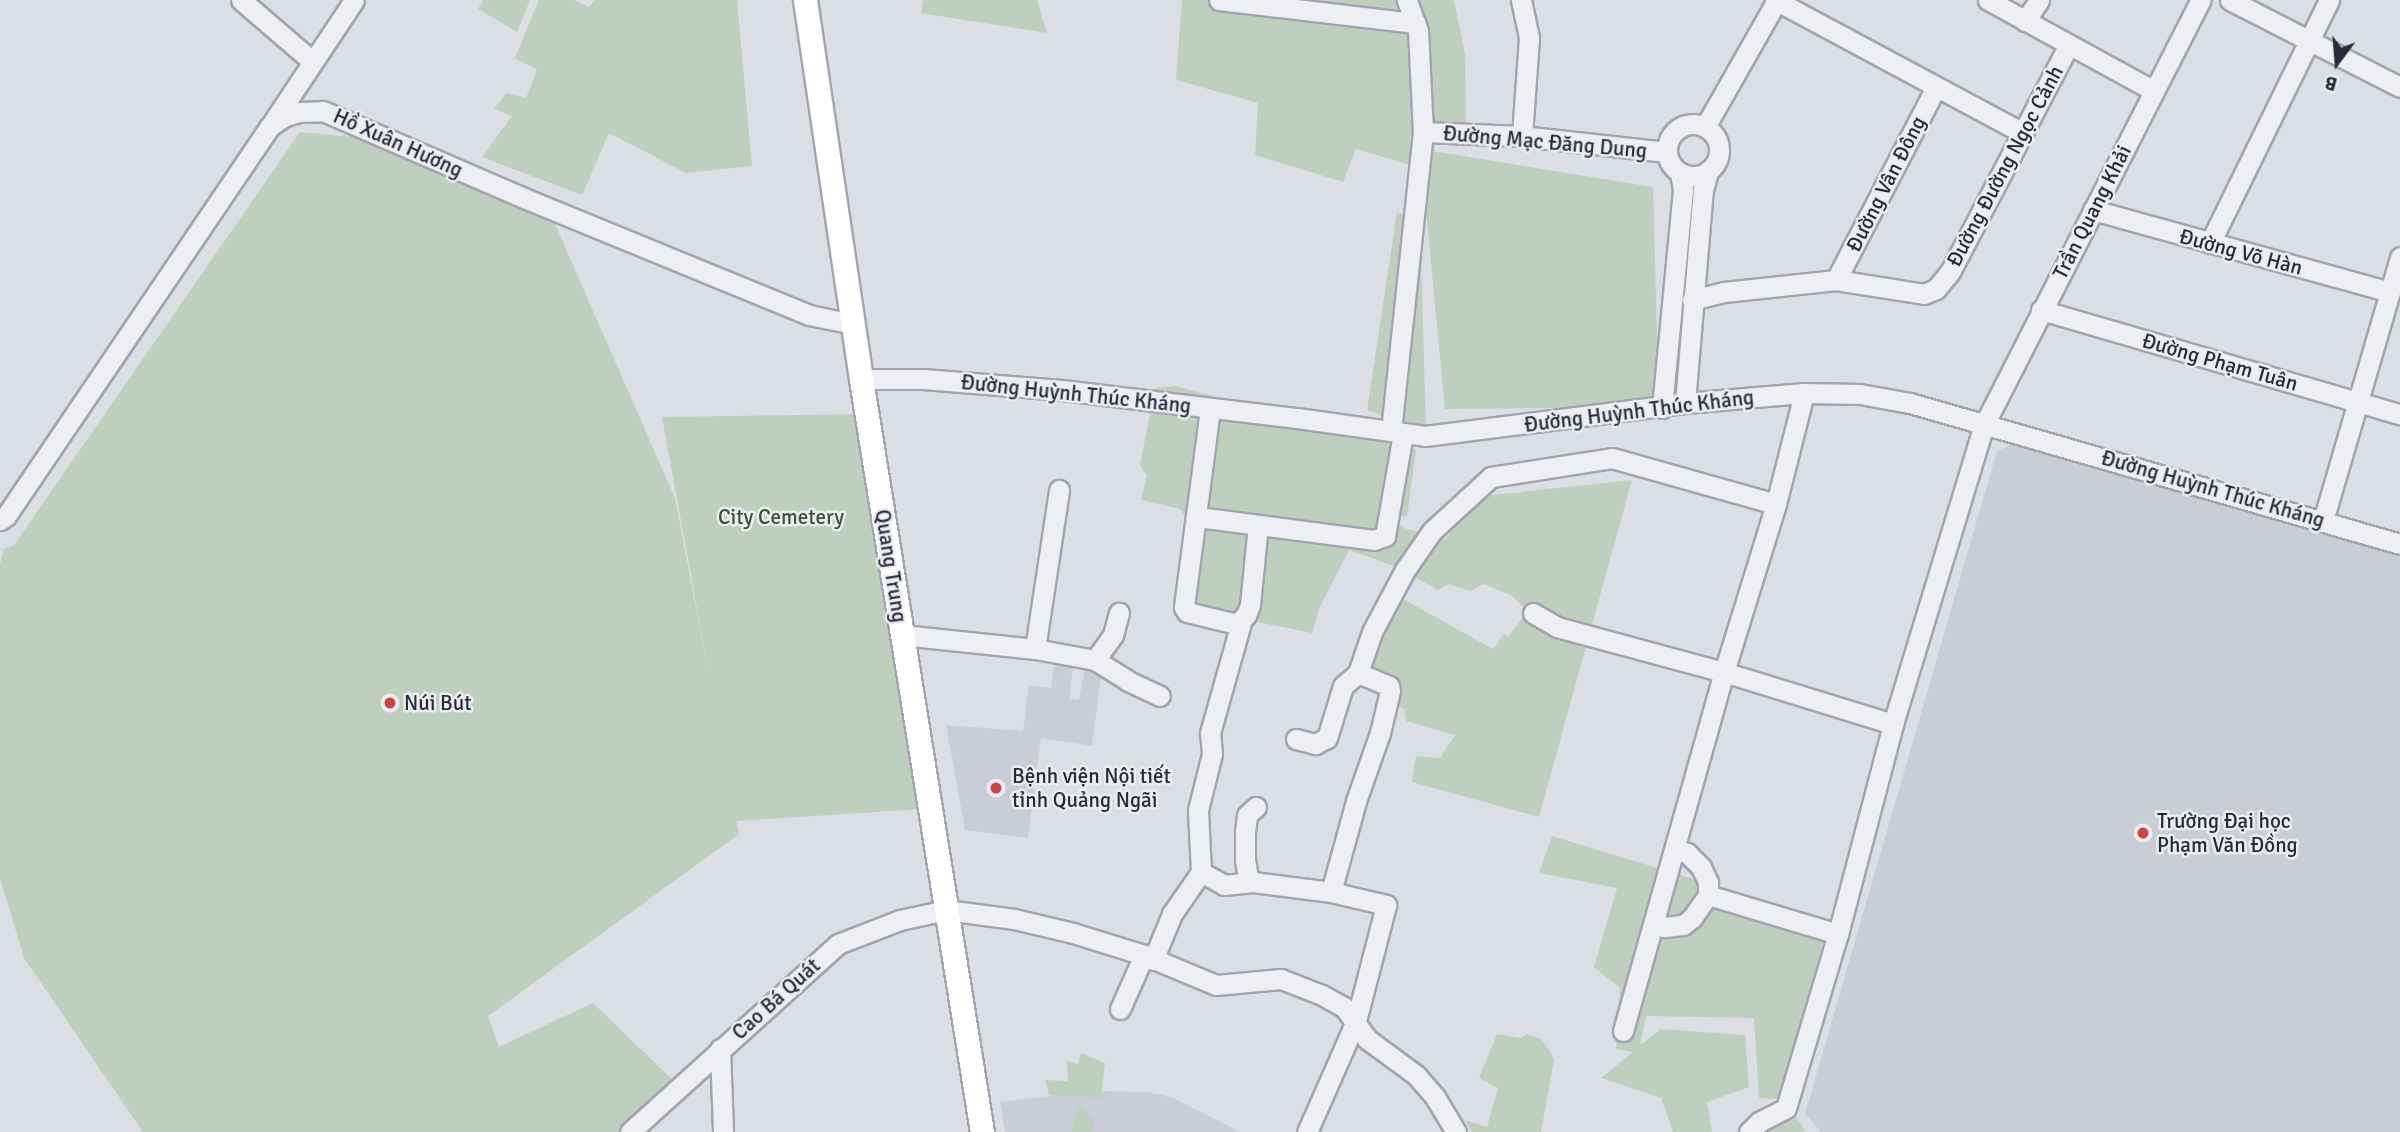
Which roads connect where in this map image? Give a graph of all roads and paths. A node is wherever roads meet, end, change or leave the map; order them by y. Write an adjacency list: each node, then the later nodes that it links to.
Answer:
1 (241, 0): 17 (street)
2 (354, 0): 17 (street)
3 (806, 0): 36 (main road, Quang Trung)
4 (1219, 0): 14 (street)
5 (1407, 0): 14 (street)
6 (1521, 0): 25 (street)
7 (1776, 0): 18 (street); 22 (street)
8 (1988, 0): 13 (street)
9 (2039, 0): 13 (street)
10 (2202, 0): 20 (street, Trần Quang Khải)
11 (2230, 0): 15 (street)
12 (2329, 0): 15 (street)
13 (2025, 21): 16 (street)
14 (1416, 23): 23 (street)
15 (2309, 39): 19 (street); 30 (street)
16 (2068, 46): 20 (street); 24 (street, Đường Đường Ngọc Cảnh)
17 (312, 61): 21 (street)
18 (1936, 87): 24 (street); 32 (street, Đường Vân Đông)
19 (2400, 87)
20 (2154, 91): 29 (street, Trần Quang Khải)
21 (269, 127): 36 (street, Hồ Xuân Hương); 49 (street)
22 (1705, 127): 26 (street); 27 (street)
23 (1423, 132): 25 (street, Đường Mạc Đăng Dung); 45 (street)
24 (2021, 132): 32 (street, Đường Đường Ngọc Cảnh)
25 (1522, 136): 26 (street, Đường Mạc Đăng Dung)
26 (1666, 152): 28 (street)
27 (1708, 172): 28 (street); 34 (street)
28 (1680, 173): 41 (street)
29 (2093, 210): 30 (street, Đường Võ Hàn); 35 (street, Trần Quang Khải)
30 (2210, 243): 33 (street, Đường Võ Hàn)
31 (2400, 257): 33 (street)
32 (1836, 280): 34 (street, Đường Đường Ngọc Cảnh)
33 (2390, 292): 39 (street)
34 (1692, 300): 40 (street)
35 (2041, 310): 39 (street, Đường Phạm Tuân); 44 (street, Trần Quang Khải)
36 (853, 324): 37 (main road, Quang Trung)
37 (861, 379): 42 (street, Đường Huỳnh Thúc Kháng); 56 (main road, Quang Trung)
38 (1804, 393): 40 (street, Đường Huỳnh Thúc Kháng); 44 (street, Đường Huỳnh Thúc Kháng); 47 (street)
39 (2357, 402): 43 (street, Đường Phạm Tuân); 50 (street)
40 (1685, 403): 41 (street, Đường Huỳnh Thúc Kháng)
41 (1662, 408): 45 (street, Đường Huỳnh Thúc Kháng)
42 (1210, 409): 45 (street, Đường Huỳnh Thúc Kháng); 48 (street)
43 (2400, 414)
44 (1984, 425): 50 (street, Đường Huỳnh Thúc Kháng); 62 (street, Trần Quang Khải)
45 (1397, 433): 51 (street)
46 (1059, 490): 57 (street)
47 (1776, 503): 59 (street); 60 (street)
48 (1198, 517): 51 (street); 55 (street)
49 (0, 520)
50 (2323, 521): 52 (street, Đường Huỳnh Thúc Kháng)
51 (1258, 525): 55 (street)
52 (2400, 544)
53 (1119, 613): 58 (street)
54 (1533, 613): 59 (street)
55 (1242, 619): 66 (street)
56 (902, 635): 57 (street); 70 (main road, Quang Trung)
57 (1035, 649): 58 (street)
58 (1096, 660): 61 (street)
59 (1724, 672): 62 (street); 65 (street)
60 (1358, 673): 63 (street); 68 (street)
61 (1160, 696)
62 (1893, 724): 72 (street, Trần Quang Khải)
63 (1296, 739)
64 (1256, 807): 67 (street)
65 (1676, 849): 69 (street); 71 (street)
66 (1201, 872): 67 (street); 73 (street)
67 (1253, 882): 68 (street)
68 (1331, 892): 75 (street)
69 (1708, 895): 71 (street); 72 (street)
70 (946, 910): 73 (street, Cao Bá Quát); 77 (street, Cao Bá Quát); 80 (main road, Quang Trung)
71 (1654, 921): 76 (street)
72 (1838, 934): 83 (street, Trần Quang Khải)
73 (1149, 958): 74 (street); 75 (street, Cao Bá Quát)
74 (1120, 1009)
75 (1356, 1021): 81 (street); 82 (street, Cao Bá Quát)
76 (1623, 1031)
77 (720, 1049): 78 (street, Cao Bá Quát); 79 (street)
78 (630, 1132)
79 (723, 1132)
80 (982, 1132)
81 (1307, 1132)
82 (1456, 1132)
83 (1749, 1132)

